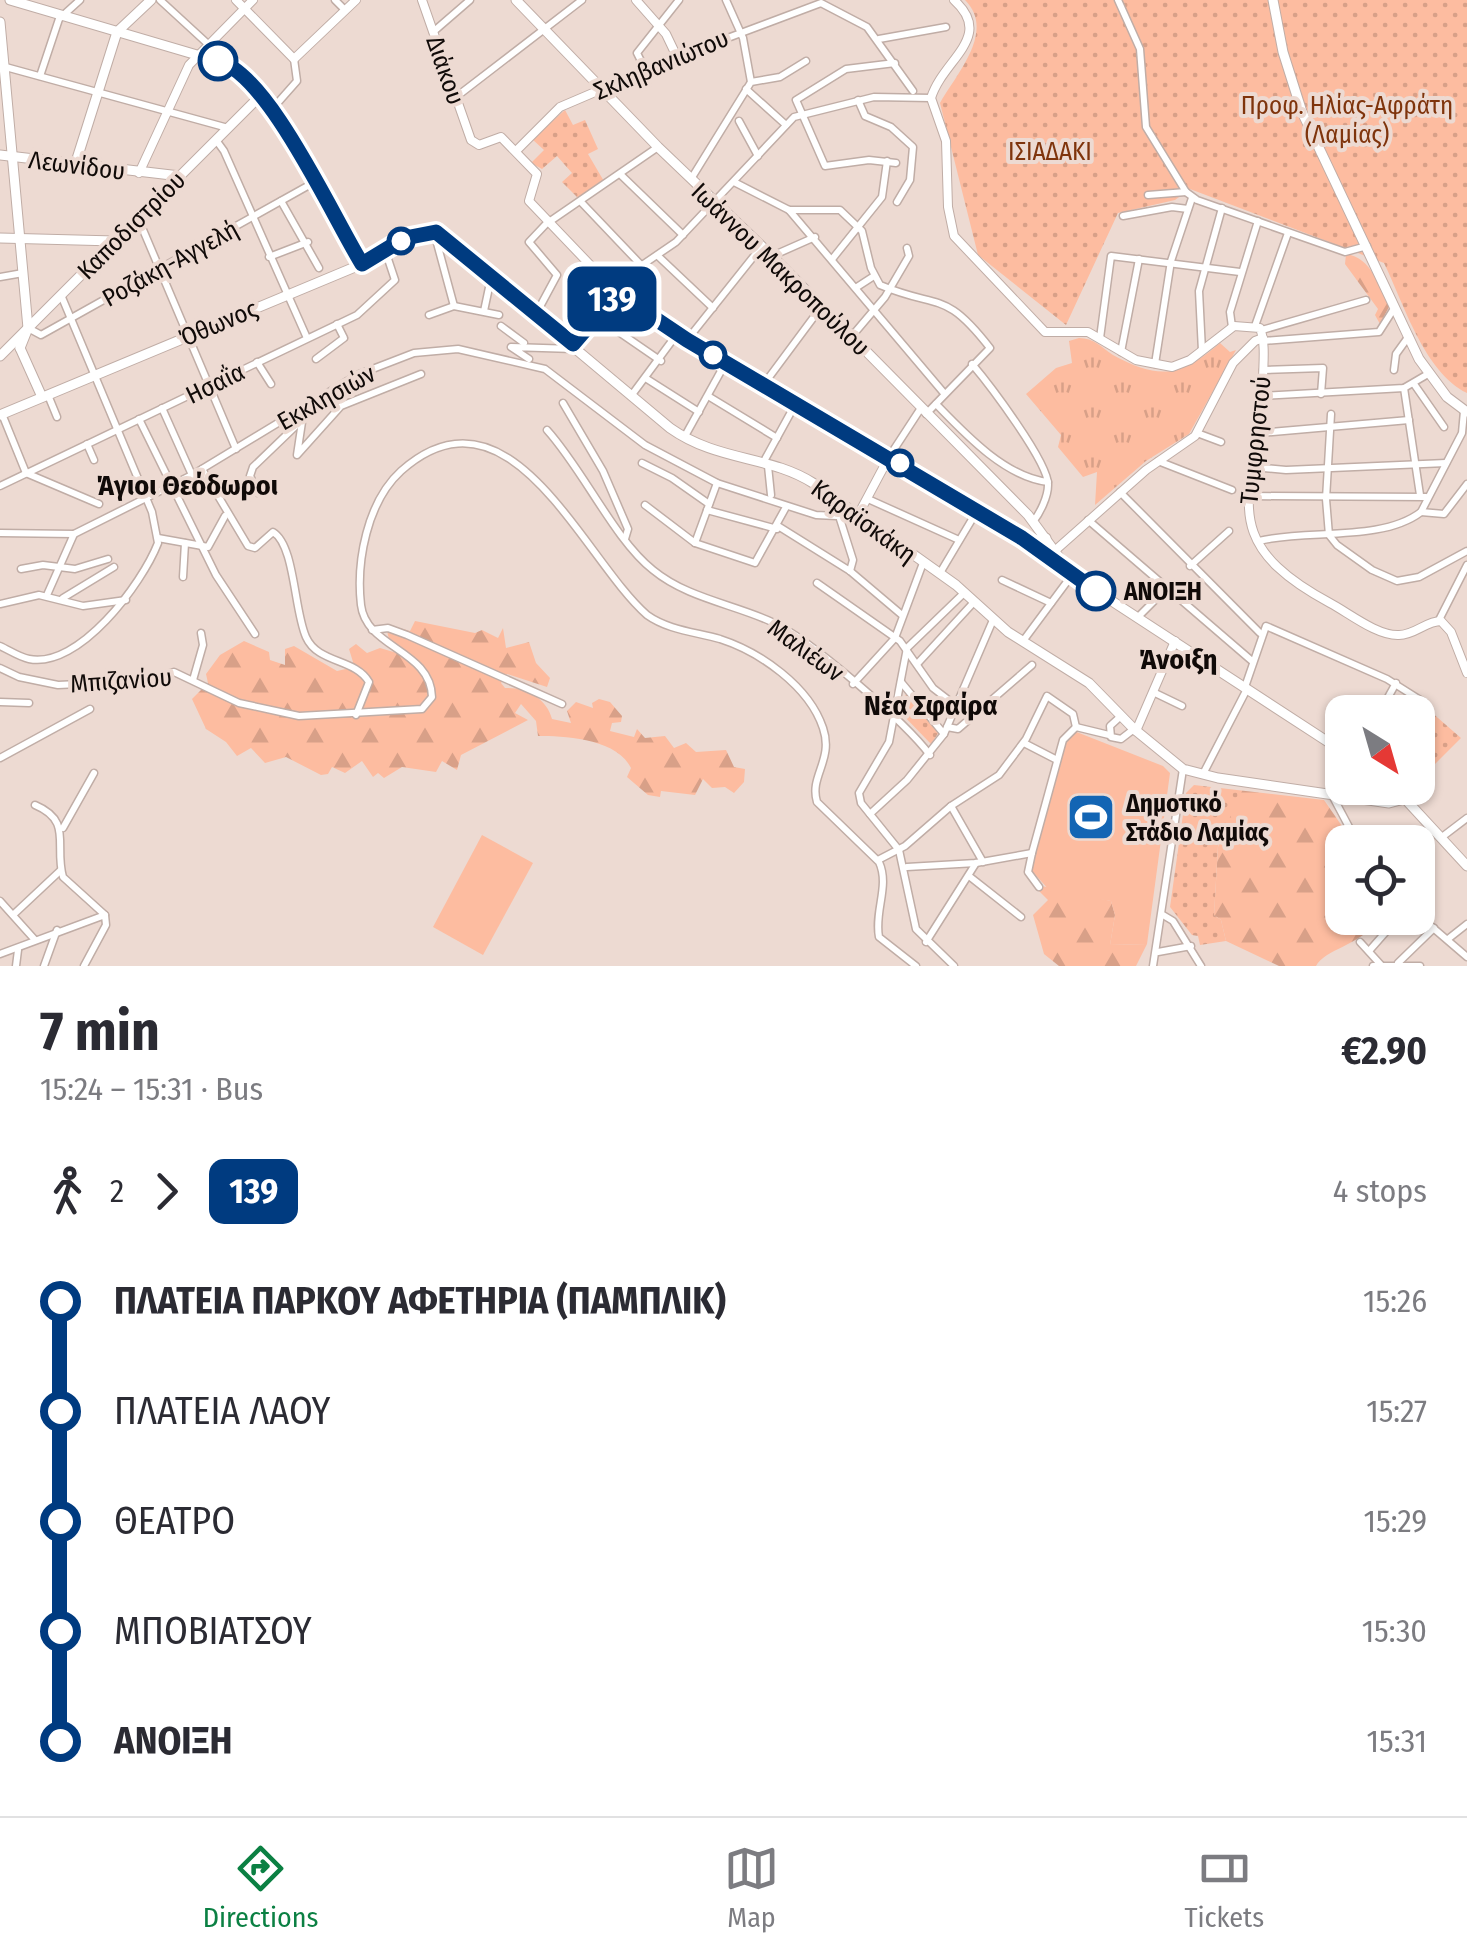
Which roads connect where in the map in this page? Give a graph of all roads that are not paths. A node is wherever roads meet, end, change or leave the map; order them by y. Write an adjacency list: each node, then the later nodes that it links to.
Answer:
1 (9, 0): 22 (main road); 23 (main road)
2 (80, 0): 22 (street)
3 (151, 0): 28 (main road)
4 (160, 0): 33 (street)
5 (236, 0): 20 (street)
6 (253, 0): 20 (street)
7 (336, 0): 21 (street)
8 (356, 0): 21 (street)
9 (422, 0): 29 (street, Διάκου)
10 (470, 0): 29 (street)
11 (516, 0): 25 (main road, Ιωάννου Μακροπούλου)
12 (582, 0): 25 (street)
13 (636, 0): 24 (street)
14 (679, 0): 24 (street)
15 (726, 0): 27 (street)
16 (954, 0): 49 (street)
17 (1118, 0): 74 (street)
18 (1274, 0): 97 (main road)
19 (817, 2): 27 (street, Σκληβανιώτου); 31 (street)
20 (244, 8): 33 (street); 36 (street)
21 (345, 10): 36 (street)
22 (62, 16): 28 (main road); 42 (street)
23 (0, 19): 40 (main road)
24 (660, 27): 35 (street); 41 (street)
25 (544, 28): 44 (main road, Ιωάννου Μακροπούλου); 48 (street)
26 (946, 28): 30 (street)
27 (739, 31): 35 (street, Σκληβανιώτου); 43 (street)
28 (117, 32): 34 (main road); 46 (main road)
29 (433, 32): 48 (street, Διάκου)
30 (912, 33): 31 (street); 32 (street)
31 (879, 39): 38 (street)
32 (924, 43)
33 (209, 45): 34 (street); 39 (street)
34 (196, 56): 39 (main road); 52 (street)
35 (676, 57): 41 (street, Σκληβανιώτου)
36 (294, 59): 51 (street)
37 (806, 61): 43 (street)
38 (895, 63): 45 (street); 53 (street)
39 (232, 64): 47 (main road)
40 (2, 65): 42 (street); 62 (main road)
41 (646, 71): 44 (street, Σκληβανιώτου)
42 (40, 76): 46 (street)
43 (749, 86): 55 (street); 70 (street)
44 (604, 89): 58 (main road, Ιωάννου Μακροπούλου); 59 (street, Σκληβανιώτου)
45 (913, 91)
46 (98, 92): 52 (street); 65 (main road)
47 (262, 94): 51 (main road); 56 (main road, Καποδιστρίου)
48 (456, 97): 59 (street, Διάκου)
49 (931, 98): 50 (street); 145 (street)
50 (858, 100): 53 (street); 78 (street)
51 (274, 107): 72 (main road)
52 (166, 111): 56 (street); 66 (street)
53 (802, 114): 55 (street); 63 (street)
54 (740, 122): 61 (street)
55 (786, 125): 61 (street)
56 (228, 128): 57 (main road, Καποδιστρίου)
57 (216, 140): 69 (main road, Καποδιστρίου); 85 (street)
58 (658, 147): 68 (street); 70 (main road, Ιωάννου Μακροπούλου)
59 (516, 151): 87 (street)
60 (0, 156): 62 (main road, Λεωνίδου)
61 (758, 156): 71 (street)
62 (12, 157): 65 (main road, Λεωνίδου); 94 (main road)
63 (887, 162): 64 (street); 88 (street)
64 (896, 163)
65 (75, 164): 66 (main road, Λεωνίδου)
66 (139, 173): 67 (main road, Λεωνίδου)
67 (154, 174): 69 (main road, Λεωνίδου); 73 (main road, Λεωνίδου)
68 (621, 175): 77 (street); 91 (street)
69 (180, 176): 73 (main road, Καποδιστρίου)
70 (690, 180): 79 (main road, Ιωάννου Μακροπούλου)
71 (734, 182): 79 (street); 82 (street)
72 (313, 183): 76 (street, Ροζάκη-Αγγελή); 107 (main road)
73 (162, 194): 84 (main road, Καποδιστρίου)
74 (1189, 195): 75 (street); 80 (street); 81 (street)
75 (1148, 196)
76 (281, 201): 85 (street, Ροζάκη-Αγγελή); 96 (street)
77 (582, 202): 87 (street); 108 (street)
78 (897, 202)
79 (714, 204): 91 (street); 102 (main road, Ιωάννου Μακροπούλου)
80 (1222, 208): 86 (street); 109 (street)
81 (1188, 209): 83 (street); 106 (street)
82 (789, 210): 88 (street); 92 (street)
83 (1123, 216)
84 (138, 218): 95 (main road, Καποδιστρίου); 111 (street)
85 (252, 218): 103 (street); 111 (street, Ροζάκη-Αγγελή)
86 (1258, 221): 90 (street); 112 (street)
87 (550, 223): 119 (street); 129 (street)
88 (857, 226): 104 (street); 115 (street)
89 (434, 232): 100 (main road, Όθωνος); 114 (main road, Καραϊσκάκη); 123 (street)
90 (1288, 232): 97 (street); 140 (street)
91 (683, 235): 101 (street)
92 (814, 237): 102 (street); 104 (street)
93 (0, 238): 94 (main road)
94 (20, 239): 95 (main road); 113 (main road)
95 (115, 241): 121 (main road, Καποδιστρίου)
96 (308, 242): 103 (street); 110 (street)
97 (1368, 246): 125 (main road)
98 (907, 248): 118 (street)
99 (758, 251): 126 (street)
100 (386, 254): 107 (main road, Όθωνος); 134 (street, Ησαΐα)
101 (658, 256): 108 (street); 126 (street)
102 (772, 256): 124 (main road, Ιωάννου Μακροπούλου)
103 (269, 257): 120 (street)
104 (834, 258): 117 (street)
105 (1139, 259): 106 (street); 145 (street); 152 (street)
106 (1170, 263): 109 (street); 160 (street)
107 (362, 264): 120 (main road, Όθωνος)
108 (642, 266): 119 (street)
109 (1203, 267): 112 (street); 151 (street)
110 (319, 268)
111 (161, 270): 133 (street, Ροζάκη-Αγγελή); 141 (street)
112 (1240, 272): 137 (street)
113 (23, 273): 116 (street); 138 (main road)
114 (492, 276): 128 (street); 129 (main road, Καραϊσκάκη)
115 (874, 276): 117 (street); 118 (street)
116 (0, 277)
117 (857, 287): 127 (street)
118 (888, 288): 127 (street); 158 (street)
119 (613, 290): 132 (street); 139 (street)
120 (287, 294): 141 (main road, Όθωνος); 144 (street)
121 (61, 296): 133 (street); 138 (main road, Καποδιστρίου)
122 (1366, 300): 140 (street)
123 (454, 306): 128 (street); 130 (street)
124 (822, 306): 143 (main road, Ιωάννου Μακροπούλου); 168 (street)
125 (1396, 306): 140 (street); 142 (main road)
126 (713, 308): 146 (street)
127 (875, 309): 143 (street); 172 (street)
128 (484, 312): 131 (street)
129 (536, 314): 150 (main road, Καραϊσκάκη)
130 (428, 315)
131 (499, 315)
132 (597, 317): 150 (street); 155 (street)
133 (70, 318): 138 (street, Ροζάκη-Αγγελή); 165 (street)
134 (337, 324): 144 (street, Ησαΐα); 154 (street)
135 (1242, 324): 137 (street); 140 (street); 148 (street)
136 (501, 326): 147 (street)
137 (1232, 327): 151 (street)
138 (28, 328): 149 (main road)
139 (678, 334): 146 (street); 155 (street)
140 (1261, 334): 148 (street); 161 (street, Τυμφρηστού)
141 (188, 336): 165 (main road, Όθωνος); 170 (street)
142 (1409, 336): 162 (street); 164 (main road)
143 (851, 337): 184 (main road, Ιωάννου Μακροπούλου)
144 (307, 338): 156 (street, Ησαΐα)
145 (1100, 338): 152 (street)
146 (687, 340): 157 (street)
147 (526, 344): 150 (street); 159 (street)
148 (1251, 344): 199 (street)
149 (16, 346): 153 (main road); 175 (main road)
150 (576, 347): 176 (main road, Καραϊσκάκη)
151 (1202, 351): 160 (street)
152 (1121, 352): 160 (street)
153 (0, 356)
154 (316, 359)
155 (661, 361): 166 (street)
156 (257, 362): 167 (street); 170 (street, Ησαΐα)
157 (726, 362): 168 (street); 177 (street)
158 (972, 364): 172 (street); 219 (street)
159 (538, 366): 173 (street, Εκκλησιών); 220 (street, Εκκλησιών)
160 (1155, 366)
161 (1263, 370): 174 (street); 178 (street, Τυμφρηστού)
162 (1394, 370)
163 (421, 374): 182 (street)
164 (1428, 374): 169 (street); 186 (main road)
165 (94, 376): 175 (main road, Όθωνος); 196 (street)
166 (647, 380): 176 (street); 185 (street)
167 (271, 384)
168 (764, 384): 180 (street)
169 (1414, 384): 171 (street); 193 (street)
170 (208, 386): 183 (street, Ησαΐα); 204 (street)
171 (1404, 388): 174 (street); 191 (street)
172 (943, 392): 181 (street)
173 (329, 393): 182 (street); 192 (street); 204 (street, Εκκλησιών)
174 (1321, 394): 178 (street)
175 (45, 396): 188 (main road, Όθωνος); 189 (street)
176 (631, 396): 200 (main road, Καραϊσκάκη)
177 (708, 396): 185 (street); 201 (street)
178 (1263, 396): 198 (street, Τυμφρηστού)
179 (564, 403): 251 (street)
180 (796, 403): 201 (street); 207 (street)
181 (936, 404): 184 (street); 219 (street)
182 (341, 406): 192 (street)
183 (162, 408): 190 (street, Ησαΐα); 218 (street)
184 (923, 411): 207 (street); 243 (main road, Ιωάννου Μακροπούλου)
185 (698, 412): 200 (street)
186 (1466, 412): 195 (street)
187 (1331, 414): 194 (street)
188 (1, 415): 217 (street)
189 (57, 417)
190 (138, 420): 196 (street, Ησαΐα); 223 (street)
191 (1409, 420): 194 (street); 213 (street)
192 (302, 422): 226 (street)
193 (1444, 427)
194 (1328, 428): 198 (street); 215 (street)
195 (1465, 428): 205 (street)
196 (115, 430): 203 (street, Ησαΐα); 230 (street)
197 (546, 430): 251 (street, Μαλιέων)
198 (1260, 432): 214 (street, Τυμφρηστού)
199 (1197, 433): 202 (street); 209 (street)
200 (684, 438): 212 (main road, Καραϊσκάκη)
201 (777, 438): 212 (street)
202 (1220, 442)
203 (87, 444): 208 (street); 217 (street, Ησαΐα)
204 (238, 448): 216 (street, Εκκλησιών)
205 (1454, 450): 206 (street); 210 (street)
206 (1467, 454)
207 (889, 457): 231 (street); 237 (street)
208 (94, 460)
209 (1158, 461): 224 (street); 225 (street)
210 (1446, 463): 213 (street); 229 (street)
211 (642, 464): 235 (street)
212 (765, 466): 227 (street); 240 (main road, Καραϊσκάκη)
213 (1415, 466): 215 (street); 229 (street)
214 (1252, 467): 215 (street); 228 (street, Τυμφρηστού)
215 (1327, 468): 232 (street)
216 (202, 469): 218 (street, Εκκλησιών); 239 (street)
217 (26, 473): 222 (street, Ησαΐα); 233 (street)
218 (192, 475): 223 (street, Εκκλησιών)
219 (1048, 482): 243 (street)
220 (717, 483): 235 (street); 236 (street, Εκκλησιών)
221 (1467, 484): 238 (street)
222 (0, 486)
223 (171, 486): 230 (street, Εκκλησιών); 257 (street)
224 (1232, 490)
225 (1120, 492): 242 (street); 263 (street)
226 (258, 493)
227 (771, 496)
228 (1246, 496): 232 (street); 254 (street, Τυμφρηστού)
229 (1423, 496): 232 (street); 238 (street)
230 (146, 499): 247 (street, Εκκλησιών); 249 (street)
231 (868, 499): 240 (street); 252 (street)
232 (1326, 499): 248 (street)
233 (99, 504)
234 (646, 505): 256 (street)
235 (708, 507): 244 (street); 256 (street)
236 (786, 507): 241 (street, Εκκλησιών); 244 (street)
237 (977, 511): 252 (street); 253 (street)
238 (1420, 512): 248 (street)
239 (225, 514): 257 (street); 315 (street)
240 (857, 516): 241 (street, Εκκλησιών); 261 (main road, Καραϊσκάκη)
241 (840, 519): 267 (street)
242 (1088, 520): 259 (street); 275 (street)
243 (1034, 522): 250 (main road, Ιωάννου Μακροπούλου)
244 (778, 528): 256 (street); 267 (street)
245 (1229, 531): 263 (street)
246 (0, 533): 247 (street)
247 (74, 534): 266 (street)
248 (1329, 535): 254 (street); 258 (street)
249 (158, 538): 255 (street); 279 (street)
250 (1046, 538): 253 (main road); 259 (main road, Ιωάννου Μακροπούλου)
251 (625, 539): 303 (street, Μαλιέων)
252 (959, 540): 269 (street)
253 (1029, 542): 259 (street)
254 (1259, 542): 286 (street, Τυμφρηστού)
255 (185, 543): 257 (street); 270 (street)
256 (695, 543)
257 (205, 548): 274 (street)
258 (1467, 551)
259 (1052, 553): 268 (main road, Ιωάννου Μακροπούλου)
260 (108, 559): 266 (street)
261 (923, 563): 269 (main road, Καραϊσκάκη); 283 (street)
262 (1467, 565): 286 (street)
263 (1190, 566): 288 (street)
264 (114, 567): 278 (street)
265 (21, 568): 266 (street)
266 (60, 568): 277 (street)
267 (850, 571): 283 (street)
268 (1070, 572): 281 (street); 284 (main road)
269 (940, 574): 276 (main road, Καραϊσκάκη)
270 (183, 577)
271 (1002, 580): 281 (street)
272 (817, 582): 291 (street)
273 (208, 586): 274 (street)
274 (222, 586): 290 (street)
275 (1166, 589): 284 (street); 296 (street)
276 (965, 592): 280 (main road, Καραϊσκάκη); 295 (street)
277 (48, 595): 278 (street); 282 (street)
278 (63, 598): 279 (street)
279 (127, 600): 294 (street)
280 (974, 602): 285 (main road, Καραϊσκάκη); 297 (street)
281 (1052, 603): 293 (street)
282 (0, 604)
283 (902, 615): 291 (street)
284 (1138, 618): 292 (main road)
285 (994, 620): 293 (main road, Καραϊσκάκη); 312 (street)
286 (1439, 620): 300 (street)
287 (372, 630): 311 (street); 315 (street, Μπιζανίου); 340 (street)
288 (1263, 630): 296 (street); 304 (street)
289 (200, 633): 301 (street)
290 (254, 634)
291 (895, 638): 295 (street); 303 (street)
292 (1174, 640): 305 (main road); 306 (street)
293 (1022, 642): 317 (main road, Καραϊσκάκη)
294 (0, 646)
295 (907, 648): 297 (street); 302 (street)
296 (1252, 661): 305 (street)
297 (918, 663): 312 (street)
298 (1032, 665): 319 (street)
299 (2, 672): 301 (street, Μπιζανίου)
300 (1467, 673)
301 (193, 680): 315 (street, Μπιζανίου)
302 (901, 682): 316 (street); 319 (street)
303 (853, 684): 316 (street, Μαλιέων)
304 (1396, 684): 307 (street); 308 (street)
305 (1246, 688): 322 (main road); 329 (street)
306 (1153, 692): 313 (street); 320 (street)
307 (1390, 695)
308 (1412, 695)
309 (0, 702): 310 (street)
310 (29, 703)
311 (562, 704)
312 (955, 704): 319 (street)
313 (1182, 706)
314 (90, 709): 325 (street)
315 (356, 715)
316 (896, 715): 324 (street, Μαλιέων); 334 (street)
317 (1121, 716): 320 (main road, Καραϊσκάκη); 321 (street)
318 (1076, 727): 321 (street); 323 (street); 326 (street)
319 (945, 730): 324 (street)
320 (1135, 730): 321 (street); 327 (main road, Καραϊσκάκη)
321 (1109, 734)
322 (1325, 739)
323 (1024, 743): 326 (street); 333 (street)
324 (930, 755): 334 (street)
325 (0, 758)
326 (1057, 760): 339 (street)
327 (1183, 768): 329 (main road, Καραϊσκάκη); 350 (street)
328 (94, 773): 336 (street)
329 (1202, 775): 330 (main road, Καραϊσκάκη)
330 (1325, 794)
331 (35, 805): 336 (street)
332 (1414, 805): 337 (main road)
333 (951, 806): 338 (street); 341 (street)
334 (870, 814): 338 (street)
335 (1467, 818): 337 (street)
336 (63, 829): 344 (street)
337 (1442, 837): 342 (main road)
338 (900, 850): 340 (street); 343 (street)
339 (1032, 853): 341 (street); 346 (street)
340 (878, 860): 372 (street)
341 (979, 863): 343 (street); 345 (street)
342 (1467, 866)
343 (906, 868): 359 (street)
344 (61, 870): 348 (street); 349 (street)
345 (969, 876): 351 (street); 359 (street)
346 (1039, 888)
347 (0, 901): 348 (street)
348 (13, 914): 357 (street)
349 (105, 915): 354 (street); 371 (street)
350 (1162, 915): 361 (street); 366 (street)
351 (1021, 917)
352 (1467, 924): 358 (street)
353 (1435, 929): 358 (street)
354 (57, 930): 357 (street); 370 (street)
355 (1383, 935): 363 (street)
356 (1427, 935): 367 (street)
357 (35, 940): 362 (street)
358 (1448, 940): 365 (street)
359 (926, 942): 373 (street)
360 (1360, 942): 363 (street)
361 (1192, 946): 366 (street); 374 (street)
362 (18, 950): 364 (street); 369 (street)
363 (1369, 950): 368 (street)
364 (0, 954)
365 (1467, 957)
366 (1157, 960)
367 (1398, 964): 368 (street); 376 (street)
368 (1381, 965): 375 (street)
369 (16, 966)
370 (44, 966)
371 (84, 966)
372 (916, 966)
373 (954, 966)
374 (1201, 966)
375 (1373, 966)
376 (1420, 966)

